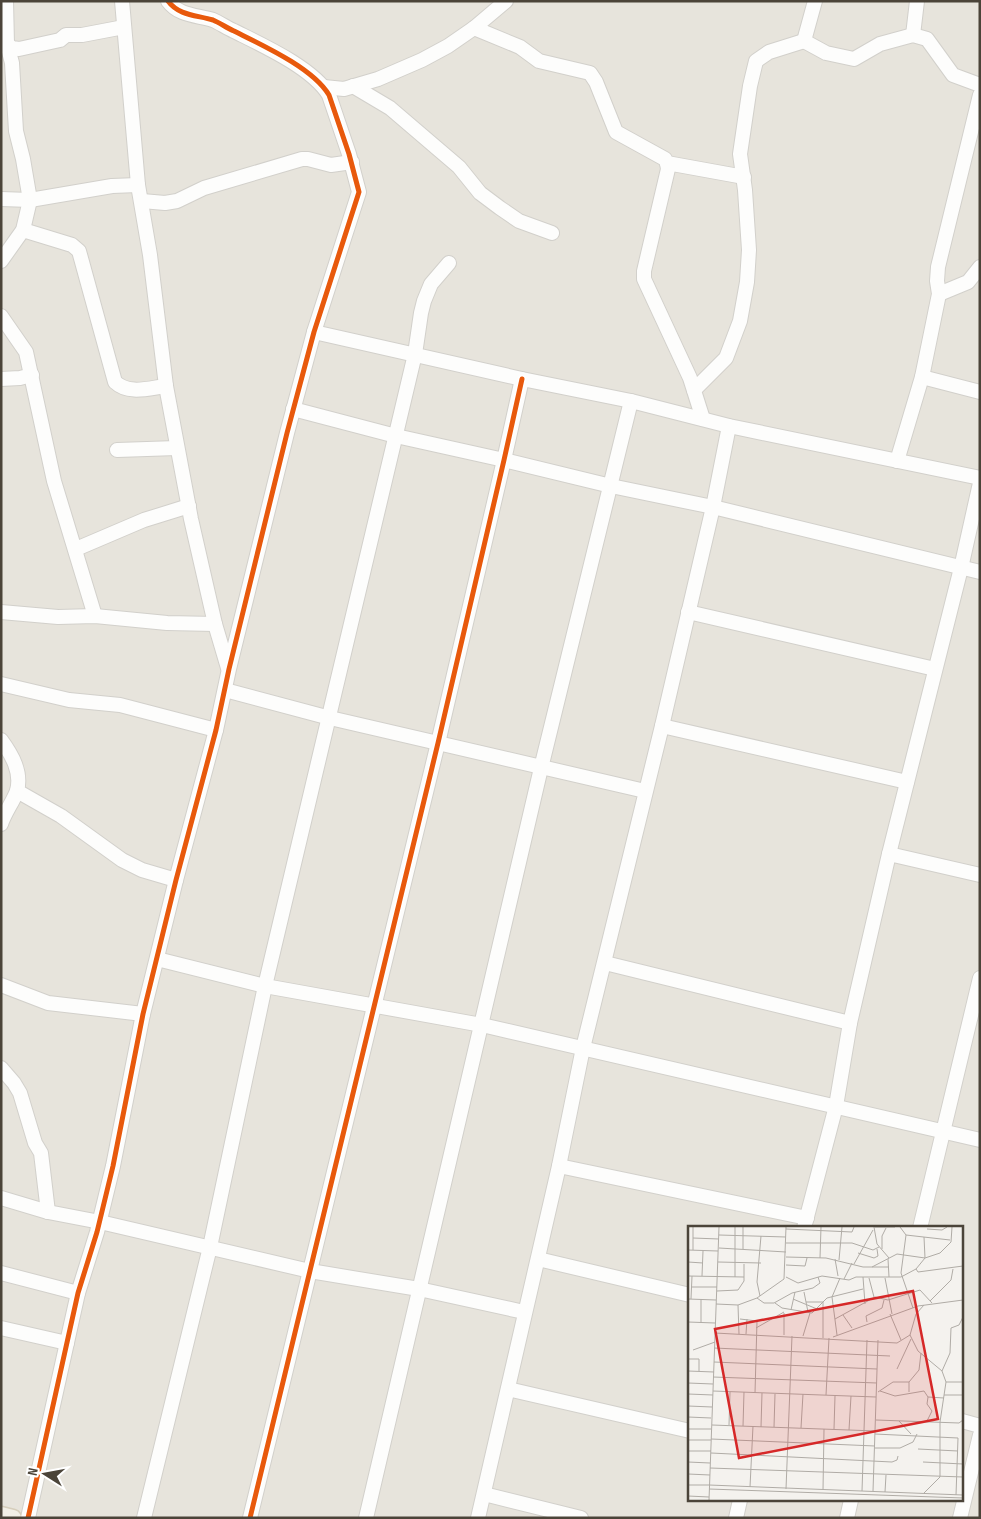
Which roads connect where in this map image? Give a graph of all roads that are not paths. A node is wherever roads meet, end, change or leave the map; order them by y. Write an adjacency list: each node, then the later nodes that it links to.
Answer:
1 (6, 1): 11 (street)
2 (122, 1): 7 (street)
3 (168, 1): 14 (street)
4 (506, 1): 8 (street)
5 (815, 1): 10 (street)
6 (917, 1): 9 (street)
7 (124, 27): 11 (street); 19 (street)
8 (474, 28): 13 (street); 17 (street)
9 (913, 35): 10 (street); 12 (street)
10 (804, 41): 18 (street)
11 (4, 44): 21 (street)
12 (980, 85)
13 (353, 86): 14 (street); 24 (street)
14 (324, 87): 16 (street)
15 (980, 95): 28 (street)
16 (352, 162): 22 (street); 30 (street)
17 (667, 163): 18 (street); 37 (street)
18 (744, 177): 37 (street)
19 (138, 185): 21 (street); 22 (street)
20 (1, 199): 21 (street)
21 (30, 200): 23 (street)
22 (142, 201): 36 (street)
23 (23, 230): 25 (street); 36 (street)
24 (552, 233)
25 (1, 262)
26 (449, 263): 31 (street)
27 (980, 267): 28 (street)
28 (939, 294): 33 (street)
29 (1, 316): 32 (street)
30 (314, 332): 31 (street); 40 (street)
31 (415, 354): 35 (street); 43 (street)
32 (32, 375): 34 (street); 53 (street)
33 (922, 377): 38 (street); 47 (street)
34 (1, 379)
35 (522, 379): 39 (street); 46 (street)
36 (166, 386): 44 (street)
37 (694, 390): 41 (street)
38 (980, 392)
39 (631, 401): 41 (street); 50 (street)
40 (293, 409): 43 (street); 61 (street)
41 (703, 419): 42 (street)
42 (729, 426): 47 (street); 52 (street)
43 (396, 436): 46 (street); 64 (street)
44 (177, 448): 45 (street); 51 (street)
45 (117, 450)
46 (504, 460): 50 (street); 68 (street)
47 (898, 461): 48 (street)
48 (980, 478)
49 (980, 483): 54 (street)
50 (611, 486): 52 (street); 69 (street)
51 (189, 506): 53 (street); 59 (street)
52 (713, 507): 54 (street); 57 (street)
53 (76, 549): 58 (street)
54 (961, 568): 55 (street); 60 (street)
55 (980, 572)
56 (1, 612): 58 (street)
57 (688, 612): 60 (street); 65 (street)
58 (95, 616): 59 (street)
59 (214, 624): 61 (street)
60 (935, 668): 70 (street)
61 (228, 669): 63 (street)
62 (1, 684): 66 (street)
63 (225, 690): 64 (street); 66 (street)
64 (330, 718): 68 (street); 82 (street)
65 (662, 726): 70 (street); 72 (street)
66 (216, 730): 77 (street)
67 (1, 740): 71 (street)
68 (438, 743): 69 (street); 83 (street)
69 (541, 768): 72 (street); 86 (street)
70 (907, 782): 75 (street)
71 (17, 791): 73 (street); 77 (street)
72 (645, 792): 79 (street)
73 (4, 807): 74 (street)
74 (1, 824)
75 (890, 854): 76 (street); 85 (street)
76 (980, 875)
77 (176, 880): 78 (street)
78 (157, 959): 82 (street); 84 (street)
79 (605, 963): 85 (street); 87 (street)
80 (980, 978): 90 (street)
81 (1, 985): 84 (street)
82 (265, 986): 83 (street); 98 (street)
83 (374, 1006): 86 (street); 100 (street)
84 (143, 1014): 95 (street)
85 (850, 1023): 89 (street)
86 (482, 1025): 87 (street); 102 (street)
87 (584, 1048): 89 (street); 92 (street)
88 (1, 1068): 94 (street)
89 (836, 1106): 90 (street); 96 (street)
90 (943, 1132): 91 (street); 97 (street)
91 (980, 1140)
92 (559, 1166): 96 (street); 99 (street)
93 (1, 1198): 94 (street)
94 (48, 1212): 95 (street)
95 (100, 1222): 98 (street); 103 (street)
96 (805, 1223)
97 (920, 1226)
98 (210, 1247): 100 (street); 120 (street)
99 (538, 1259): 104 (street); 105 (street)
100 (310, 1271): 102 (street); 121 (street)
101 (1, 1273): 103 (street)
102 (419, 1289): 105 (street); 122 (street)
103 (78, 1293): 107 (street)
104 (688, 1295)
105 (524, 1312): 108 (street)
106 (1, 1328): 107 (street)
107 (67, 1343): 119 (street)
108 (508, 1389): 111 (street); 114 (street)
109 (964, 1422): 110 (street)
110 (980, 1426)
111 (688, 1431)
112 (980, 1435): 113 (street)
113 (974, 1484): 127 (street)
114 (484, 1494): 123 (street); 124 (street)
115 (740, 1502): 125 (street)
116 (851, 1502): 126 (street)
117 (1, 1515): 118 (main road)
118 (13, 1518)
119 (28, 1518)
120 (144, 1518)
121 (250, 1518)
122 (366, 1518)
123 (478, 1518)
124 (581, 1518)
125 (736, 1518)
126 (847, 1518)
127 (960, 1518)

